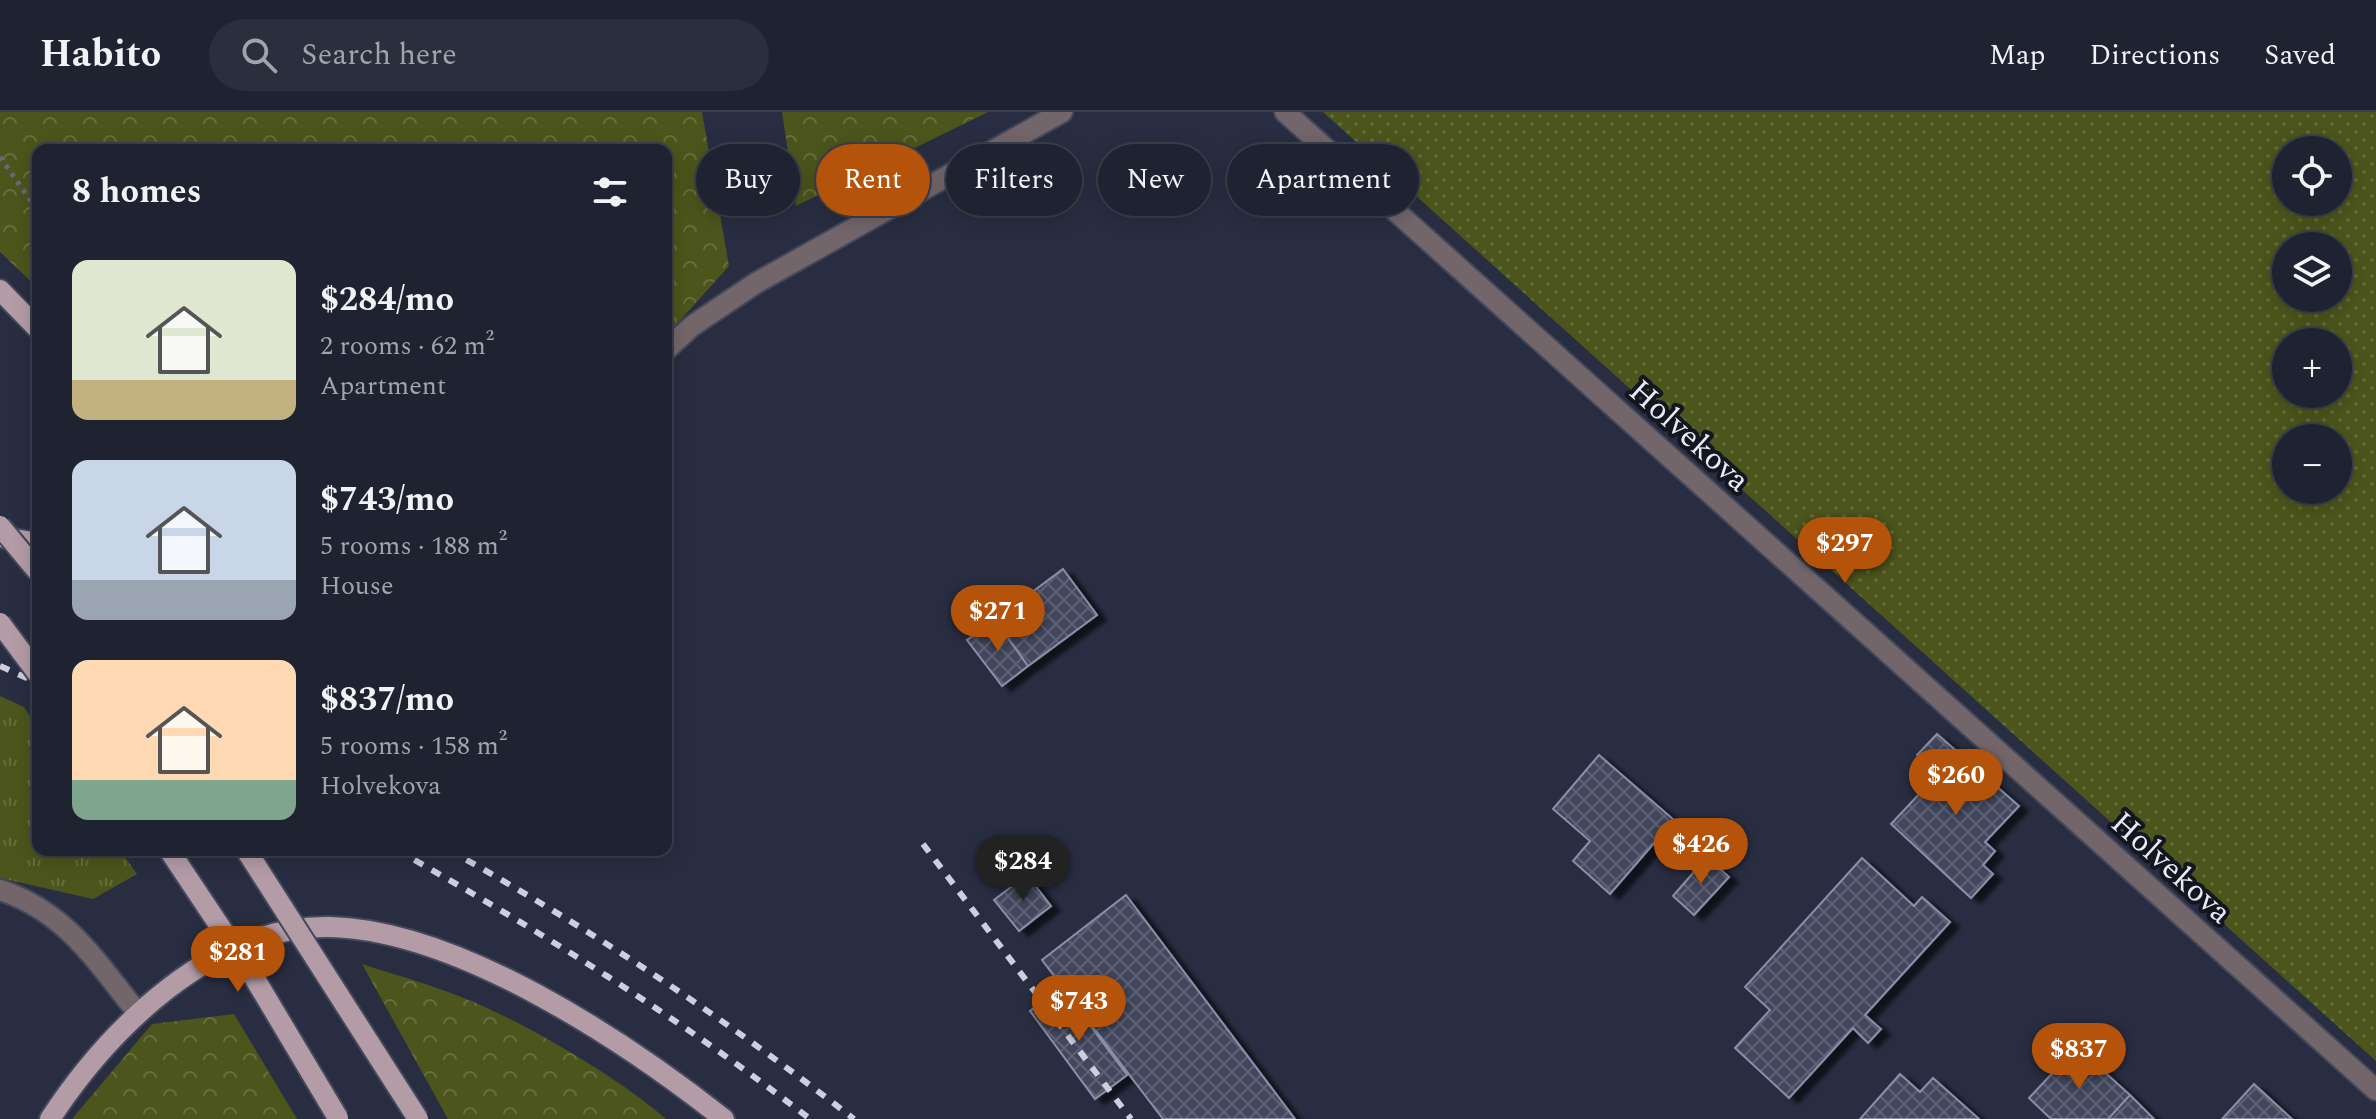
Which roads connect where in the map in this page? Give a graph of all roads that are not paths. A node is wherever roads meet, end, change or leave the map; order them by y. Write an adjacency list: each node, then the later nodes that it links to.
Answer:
1 (1062, 112): 5 (street)
2 (1285, 112): 16 (street, Holvekova)
3 (0, 290): 4 (main road)
4 (32, 323)
5 (672, 344)
6 (0, 526): 9 (main road, bridge)
7 (0, 537): 8 (main road)
8 (32, 542)
9 (32, 565)
10 (0, 623): 11 (main road, bridge)
11 (32, 666)
12 (173, 856): 17 (main road, bridge)
13 (250, 856): 19 (main road, bridge)
14 (0, 890): 15 (street)
15 (137, 1012): 18 (main road); 20 (main road)
16 (2376, 1090)
17 (339, 1118)
18 (50, 1119)
19 (418, 1119)
20 (724, 1119)

